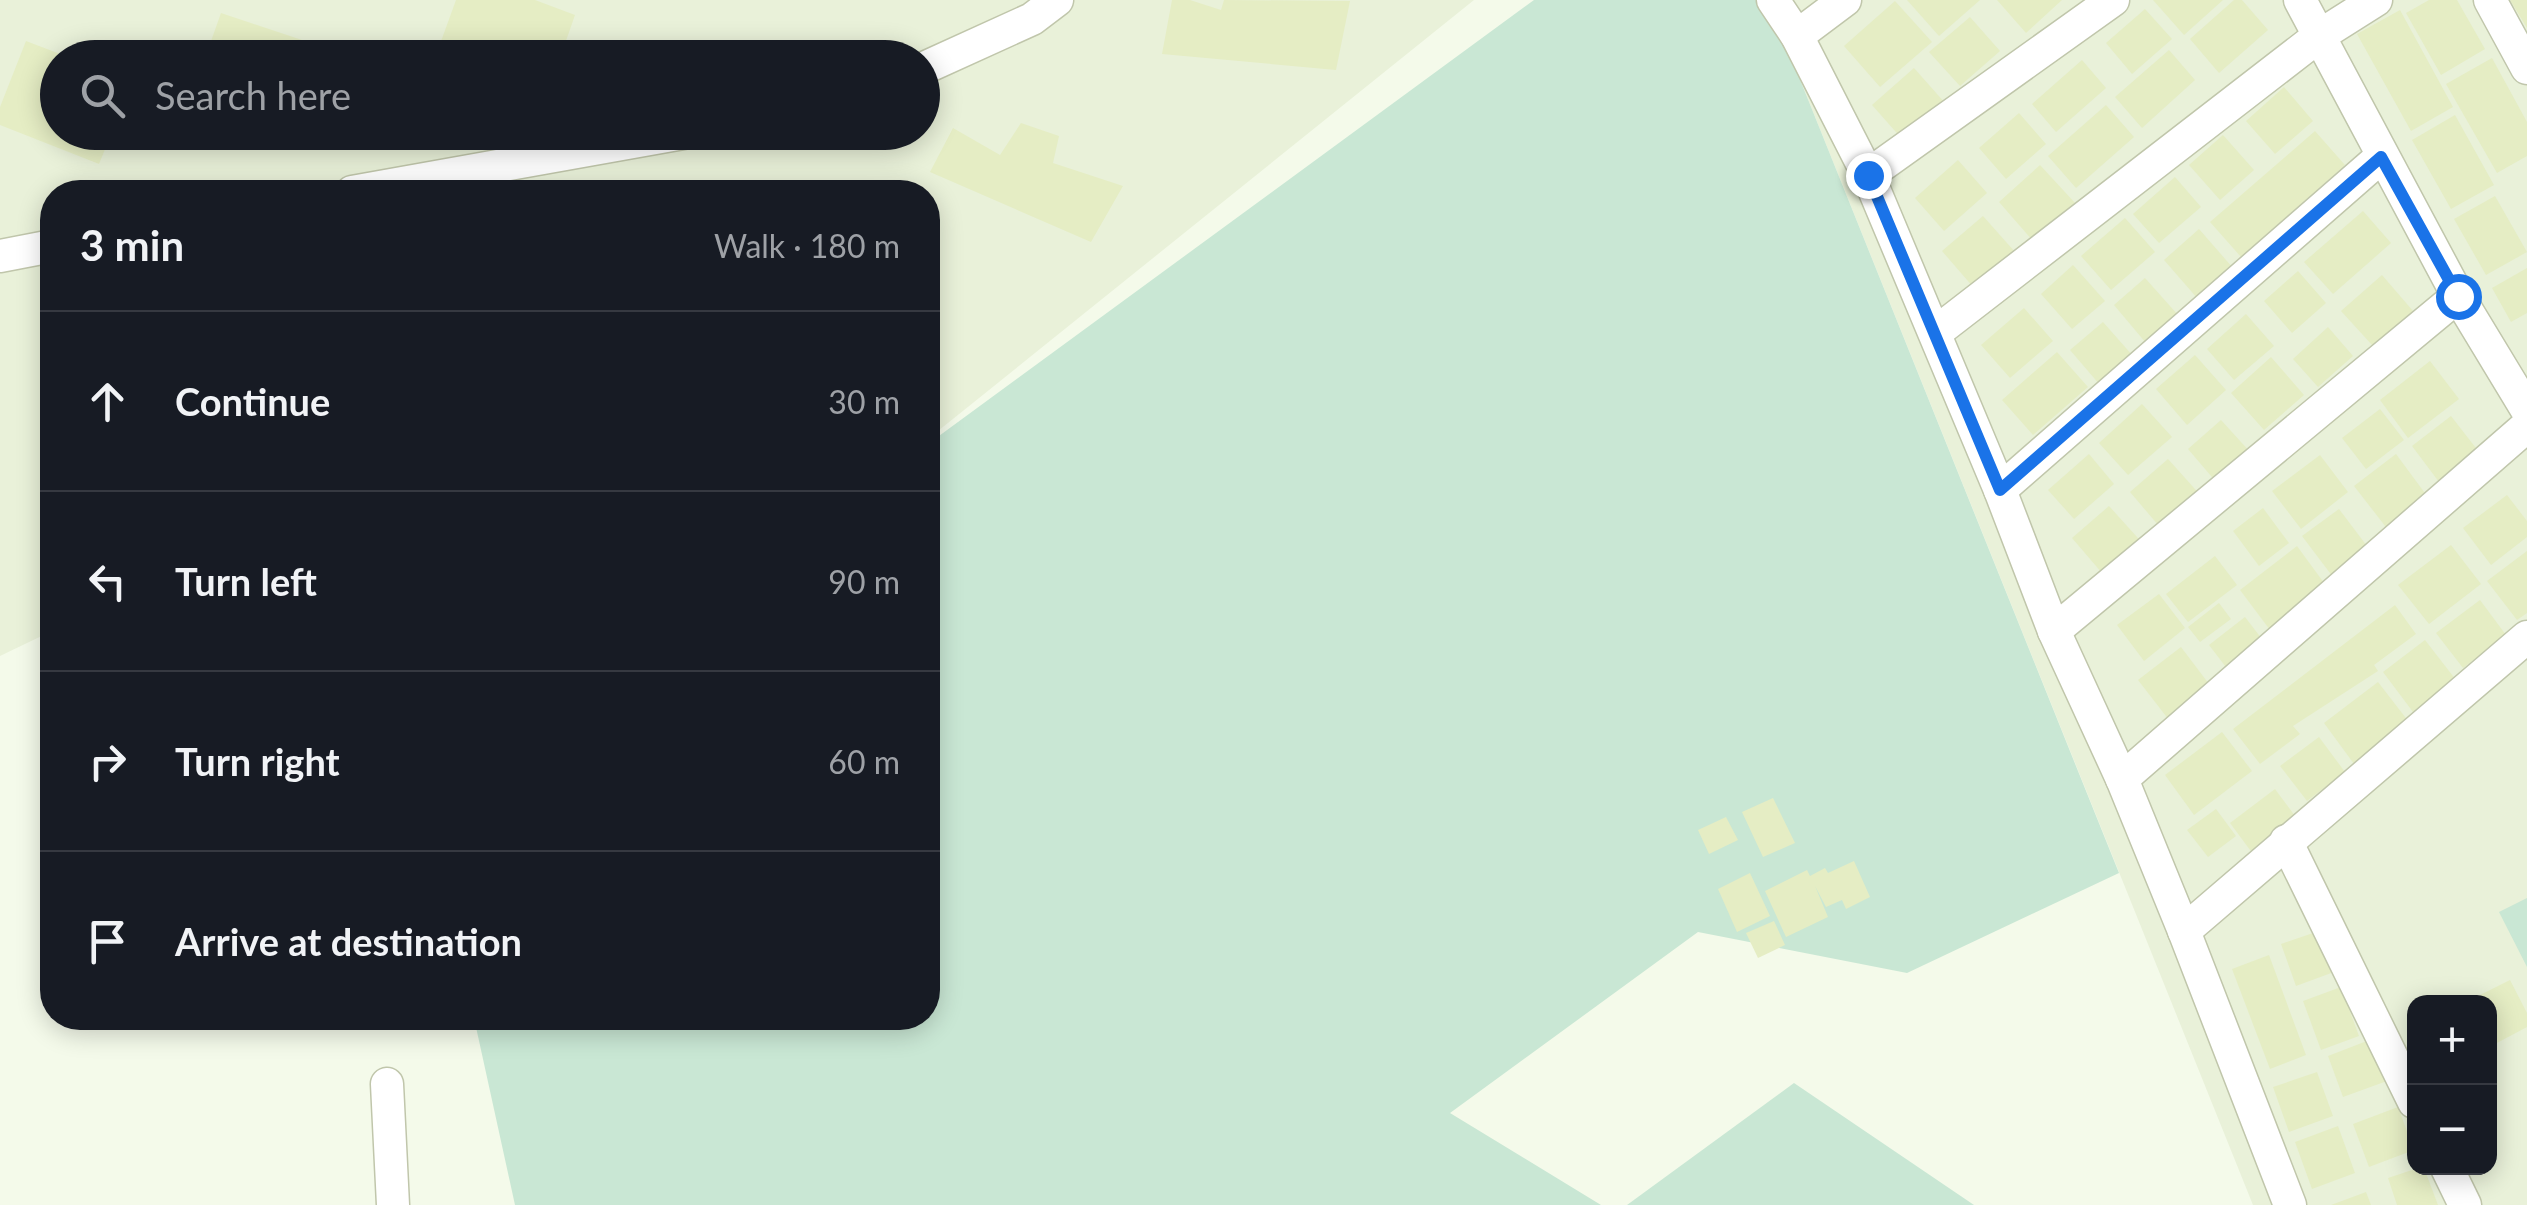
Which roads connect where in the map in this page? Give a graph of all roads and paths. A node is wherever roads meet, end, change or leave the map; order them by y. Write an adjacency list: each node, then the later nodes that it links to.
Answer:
1 (1057, 0): 10 (street)
2 (1773, 0): 8 (street)
3 (1845, 0): 8 (street)
4 (2113, 0): 14 (street)
5 (2300, 0): 9 (street)
6 (2376, 0): 9 (street)
7 (2490, 0): 11 (street)
8 (1797, 36): 14 (street)
9 (2319, 36): 13 (street); 19 (street)
10 (940, 60)
11 (2527, 68)
12 (588, 150): 15 (street)
13 (2381, 157): 18 (street); 22 (street)
14 (1868, 175): 19 (street)
15 (419, 180)
16 (40, 248): 17 (street)
17 (0, 256)
18 (2458, 296): 20 (street); 23 (street)
19 (1935, 333): 22 (street)
20 (2527, 410)
21 (2527, 426): 25 (street)
22 (2000, 490): 23 (street)
23 (2054, 630): 25 (street)
24 (2527, 637): 26 (street)
25 (2122, 780): 27 (street)
26 (2286, 841): 27 (street); 29 (street)
27 (2184, 931): 32 (street)
28 (386, 1084): 31 (street)
29 (2407, 1088)
30 (2451, 1175): 33 (street)
31 (393, 1205)
32 (2290, 1205)
33 (2466, 1205)

